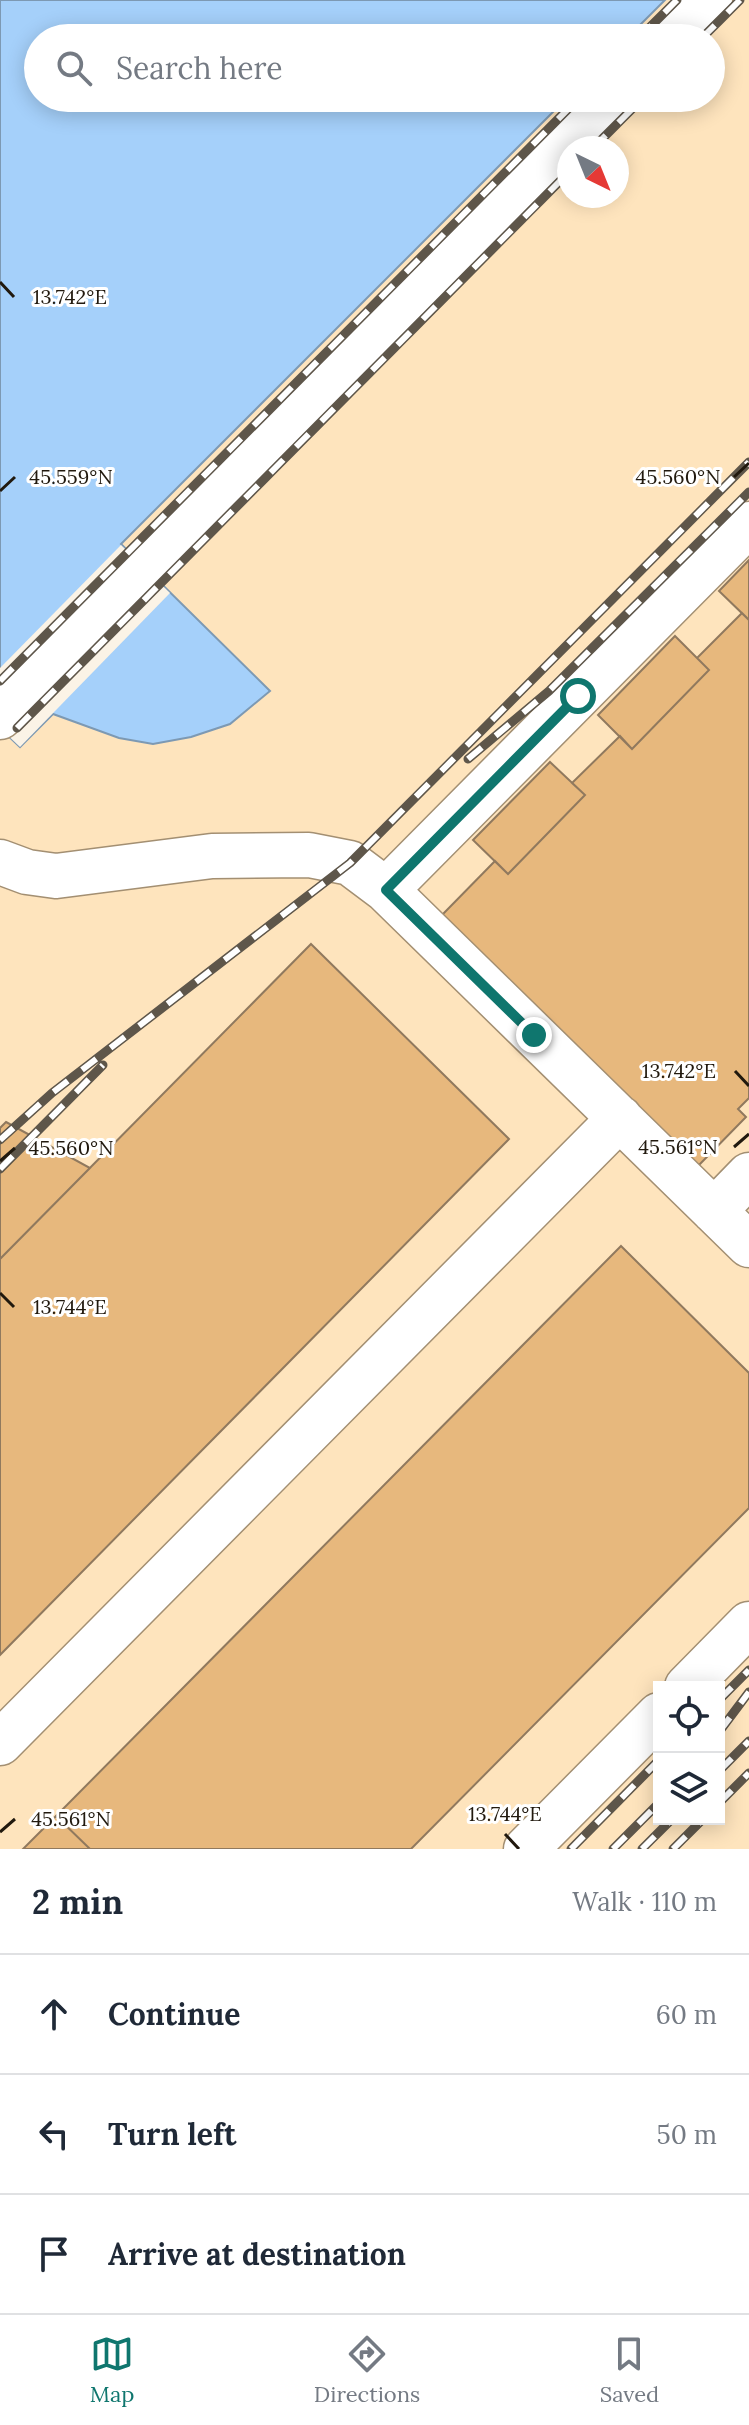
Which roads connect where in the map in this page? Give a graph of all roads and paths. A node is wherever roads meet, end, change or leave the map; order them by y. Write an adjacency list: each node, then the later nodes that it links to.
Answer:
1 (710, 0): 2 (street)
2 (686, 24)
3 (599, 112): 5 (street)
4 (749, 524): 7 (street)
5 (0, 717)
6 (0, 862): 7 (street)
7 (386, 890): 8 (street)
8 (620, 1118): 10 (street); 15 (street)
9 (749, 1175): 10 (street)
10 (714, 1211): 11 (street)
11 (749, 1245)
12 (749, 1624): 13 (street)
13 (693, 1681)
14 (653, 1721): 16 (street)
15 (0, 1743)
16 (526, 1849)

